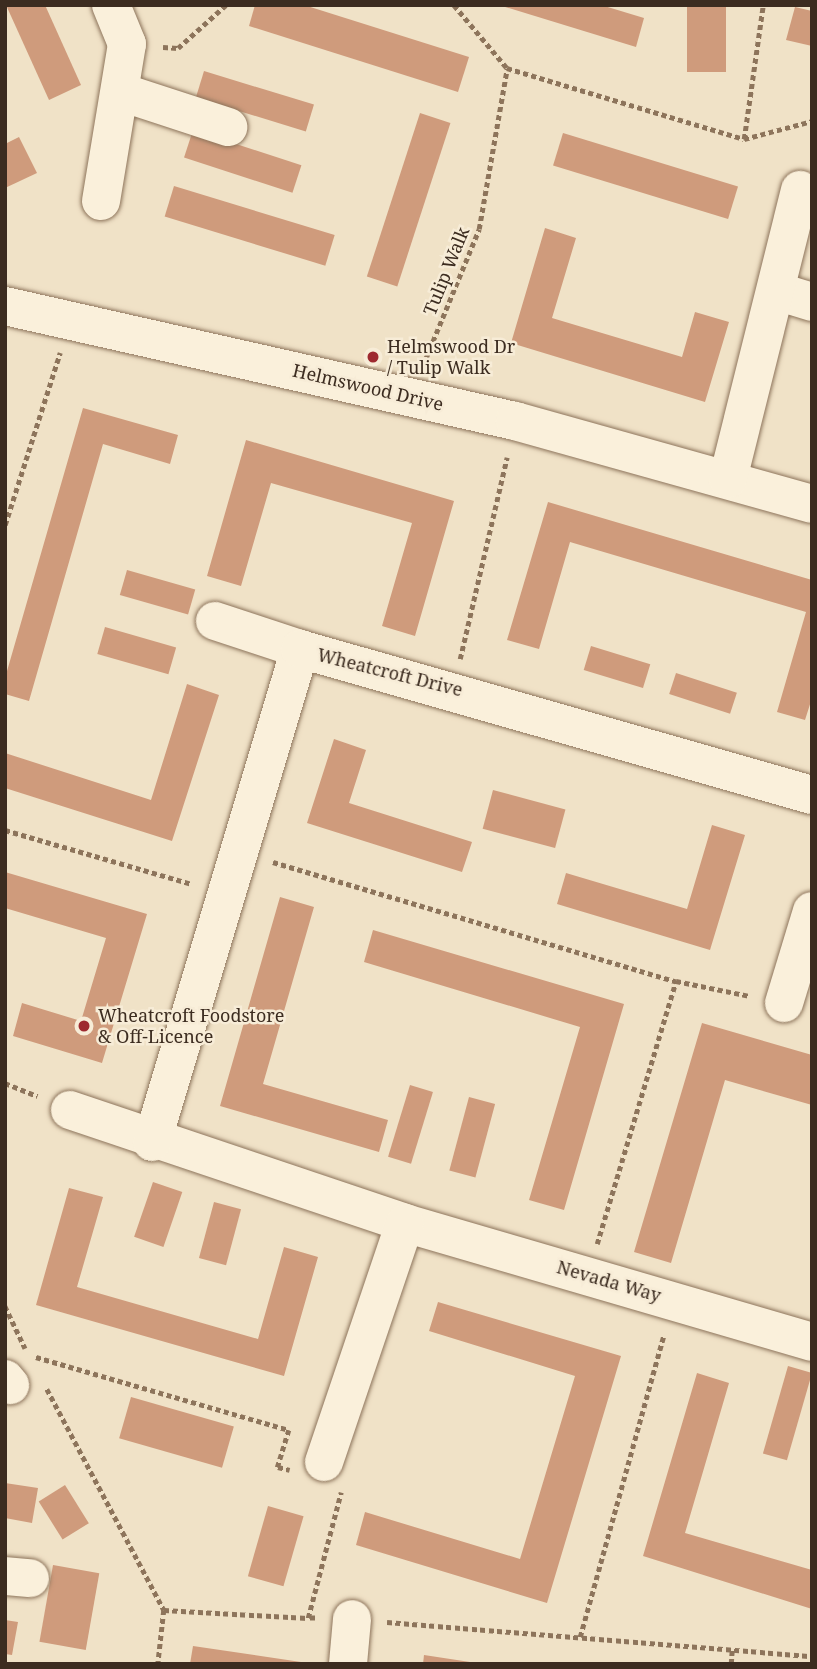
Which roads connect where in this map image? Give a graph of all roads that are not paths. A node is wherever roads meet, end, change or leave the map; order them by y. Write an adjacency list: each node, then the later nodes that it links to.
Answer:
1 (111, 5): 2 (street)
2 (121, 92): 3 (street); 5 (street)
3 (228, 127)
4 (800, 190): 6 (street)
5 (101, 201)
6 (776, 291): 7 (street); 9 (street)
7 (812, 302)
8 (5, 306): 9 (street, Helmswood Drive)
9 (728, 480): 10 (street, Helmswood Drive)
10 (812, 504)
11 (215, 621): 12 (street)
12 (300, 649): 13 (street, Wheatcroft Drive); 17 (street, Wheatcroft Drive)
13 (812, 795)
14 (812, 911): 15 (street)
15 (784, 1003)
16 (70, 1110): 17 (street, Nevada Way)
17 (152, 1142): 18 (street, Nevada Way)
18 (405, 1223): 19 (street, Nevada Way); 20 (street)
19 (812, 1342)
20 (325, 1477)
21 (352, 1619): 22 (street)
22 (348, 1664)

